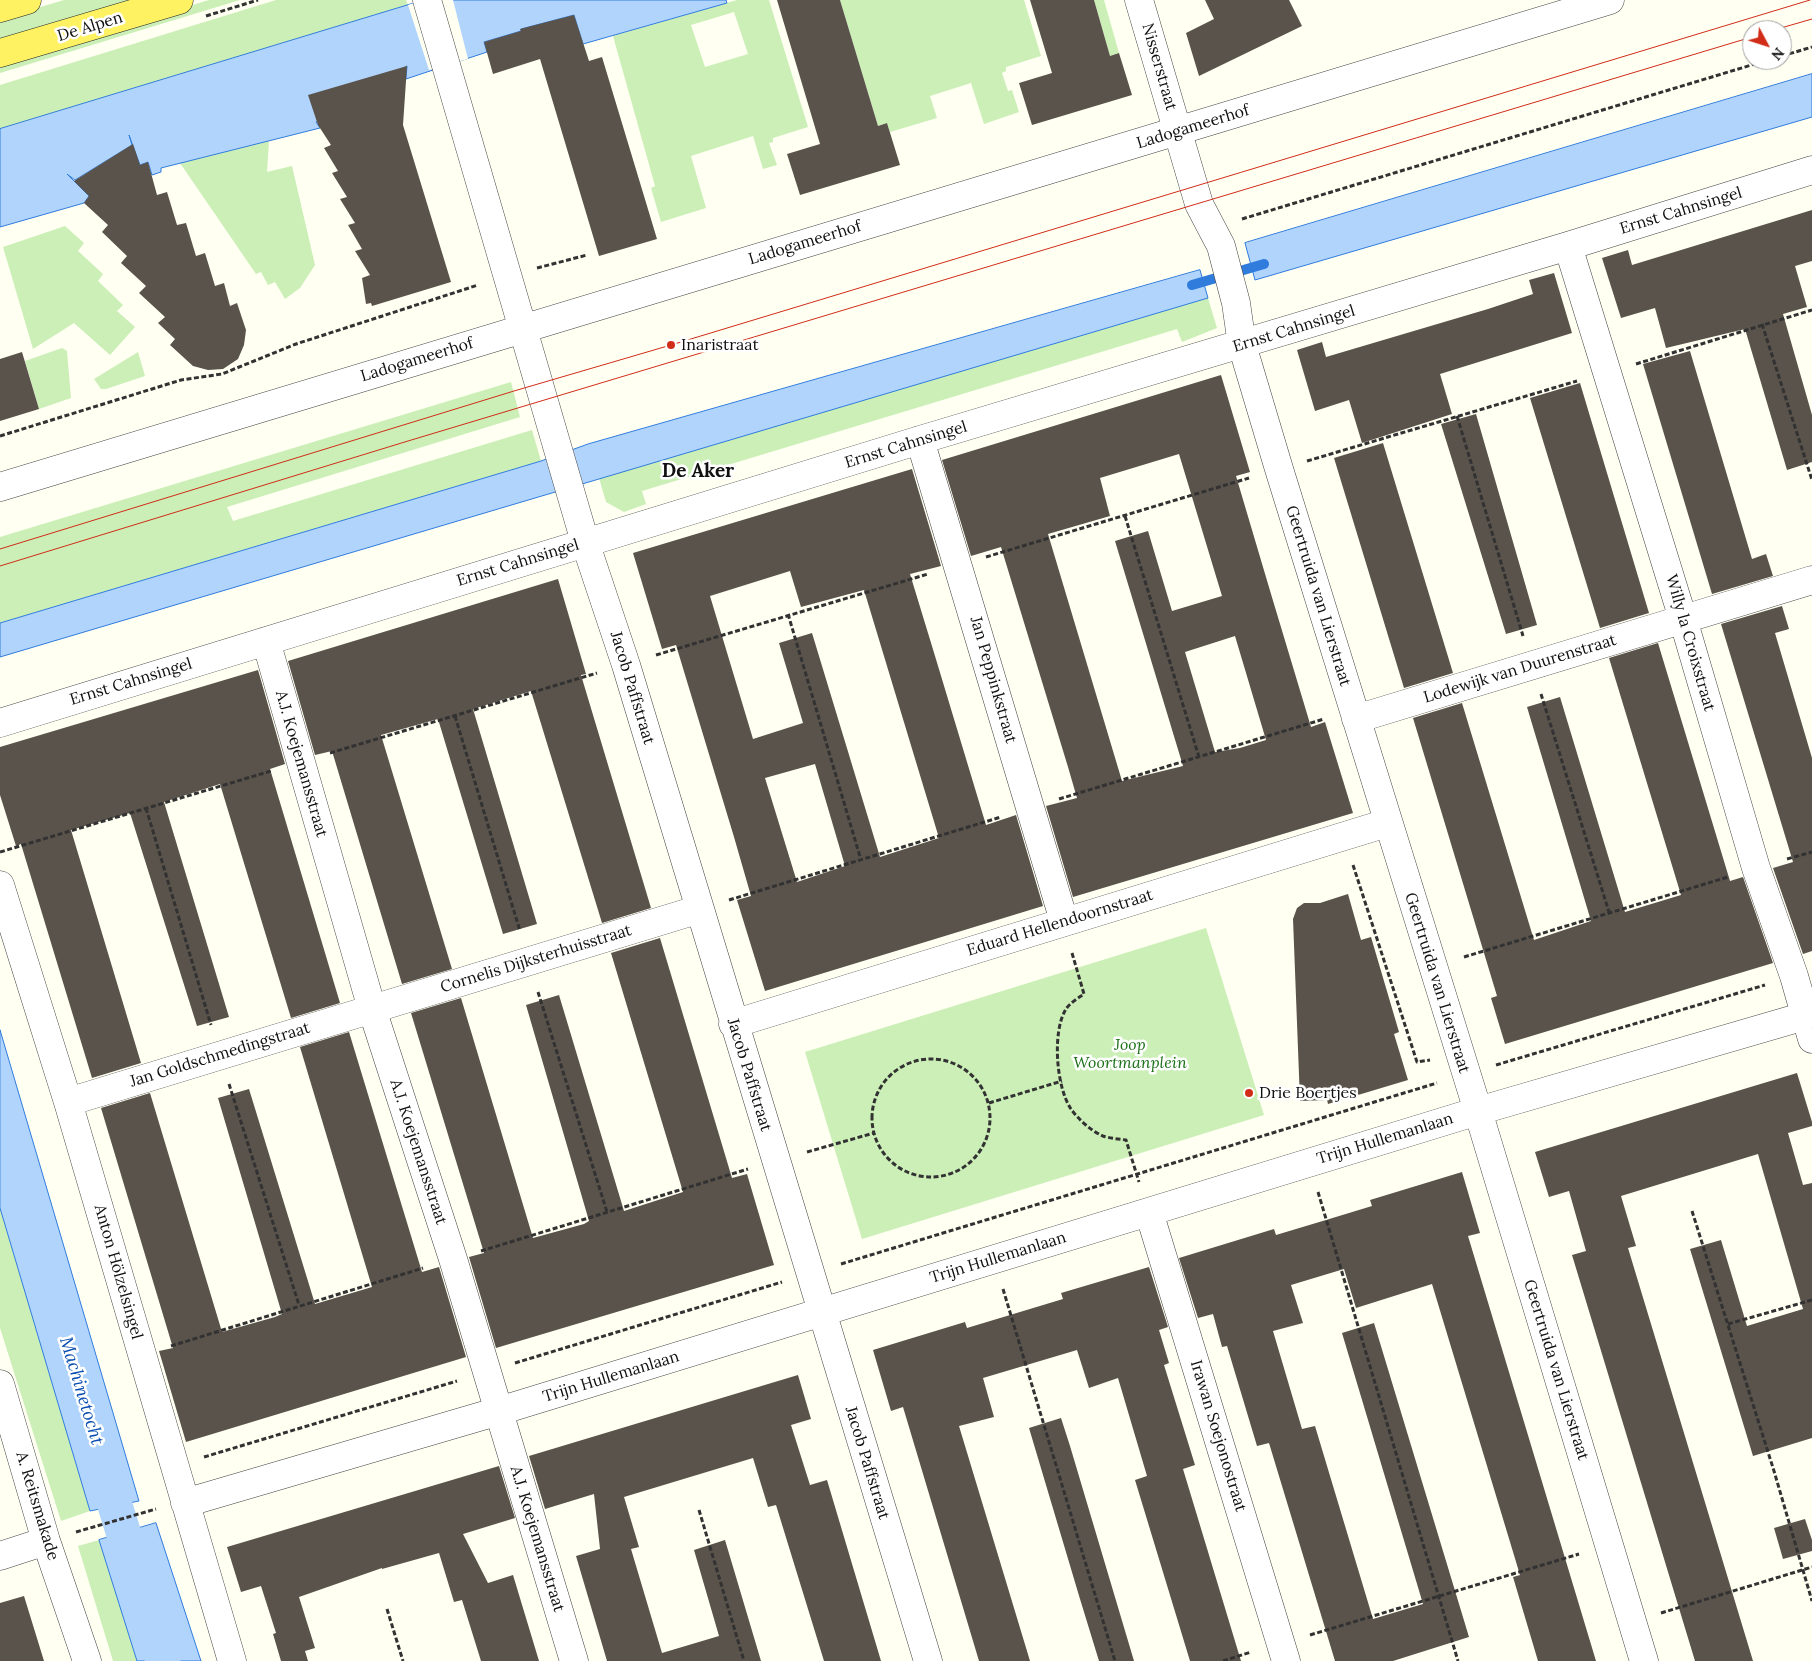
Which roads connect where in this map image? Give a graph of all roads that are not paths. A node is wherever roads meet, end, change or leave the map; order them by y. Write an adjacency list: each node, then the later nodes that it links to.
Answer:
1 (27, 0): 6 (main road)
2 (179, 0): 7 (main road, De Alpen)
3 (427, 0): 12 (street)
4 (1140, 0): 8 (street, Nisserstraat)
5 (1610, 0): 8 (street, Ladogameerhof)
6 (0, 8)
7 (0, 54)
8 (1178, 132): 11 (street, Nisserstraat); 12 (street, Ladogameerhof)
9 (1812, 170): 10 (street, Ernst Cahnsingel)
10 (1568, 246): 13 (street, Ernst Cahnsingel); 18 (street, Willy la Croixstraat)
11 (1236, 303): 13 (street, Geertruida van Lierstraat)
12 (523, 328): 15 (street, Ladogameerhof); 16 (street, Jacob Paffstraat)
13 (1242, 344): 14 (street, Ernst Cahnsingel); 20 (street, Geertruida van Lierstraat)
14 (920, 440): 16 (street, Ernst Cahnsingel); 25 (street, Jan Peppinkstraat)
15 (0, 488)
16 (585, 542): 19 (street, Ernst Cahnsingel); 24 (street, Jacob Paffstraat)
17 (1812, 580): 18 (street, Lodewijk van Duurenstraat)
18 (1684, 619): 20 (street, Lodewijk van Duurenstraat); 27 (street, Willy la Croixstraat)
19 (266, 641): 21 (street, Ernst Cahnsingel); 26 (street, A.J. Koejemansstraat)
20 (1356, 719): 22 (street, Geertruida van Lierstraat)
21 (0, 723)
22 (1387, 823): 25 (street, Eduard Hellendoornstraat); 30 (street, Geertruida van Lierstraat)
23 (0, 885): 29 (street, Anton Hölzelsingel)
24 (700, 909): 26 (street, Cornelis Dijksterhuisstraat); 28 (street, Jacob Paffstraat)
25 (1064, 921): 28 (street, Eduard Hellendoornstraat)
26 (372, 1009): 29 (street, Jan Goldschmedingstraat); 34 (street, A.J. Koejemansstraat)
27 (1810, 1023): 30 (street, Trijn Hullemanlaan)
28 (733, 1024): 32 (street, Jacob Paffstraat)
29 (68, 1102): 35 (street, Anton Hölzelsingel)
30 (1478, 1111): 31 (street, Trijn Hullemanlaan); 43 (street, Geertruida van Lierstraat)
31 (1149, 1212): 32 (street, Trijn Hullemanlaan); 38 (street, Irawan Soejonostraat)
32 (821, 1312): 34 (street, Trijn Hullemanlaan); 42 (street, Jacob Paffstraat)
33 (0, 1384): 36 (street, A. Reitsmakade)
34 (499, 1411): 35 (street, Trijn Hullemanlaan); 41 (street, A.J. Koejemansstraat)
35 (175, 1505): 40 (street, Anton Hölzelsingel)
36 (59, 1537): 37 (street); 39 (street, A. Reitsmakade)
37 (0, 1556)
38 (1284, 1652)
39 (88, 1661)
40 (232, 1661)
41 (574, 1661)
42 (928, 1661)
43 (1644, 1661)

